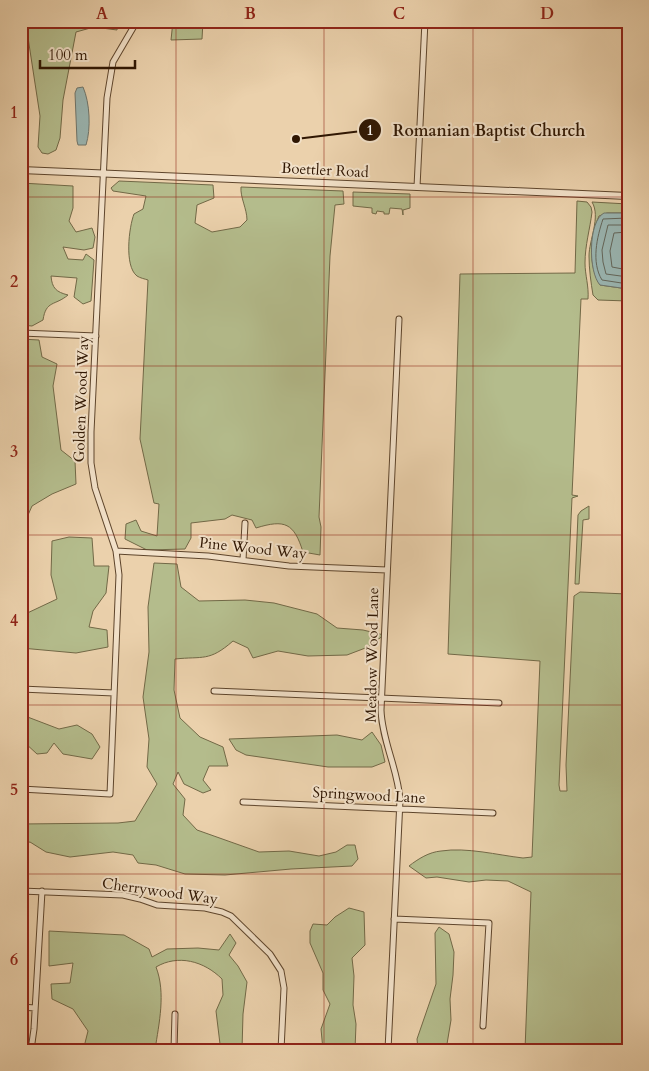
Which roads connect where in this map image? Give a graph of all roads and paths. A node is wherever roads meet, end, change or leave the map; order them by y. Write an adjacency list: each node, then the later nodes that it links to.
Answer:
1 (137, 21): 4 (street, Golden Wood Way)
2 (425, 21): 5 (street)
3 (21, 170): 4 (street, Boettler Road)
4 (104, 174): 5 (street, Boettler Road); 9 (street, Golden Wood Way)
5 (417, 187): 6 (street, Boettler Road)
6 (628, 196)
7 (399, 318): 13 (street, Meadow Wood Lane)
8 (21, 333): 9 (street)
9 (96, 336): 11 (street, Golden Wood Way)
10 (245, 523): 12 (street)
11 (116, 551): 12 (street, Pine Wood Way); 16 (street, Golden Wood Way)
12 (243, 560): 13 (street, Pine Wood Way)
13 (387, 570): 17 (street, Meadow Wood Lane)
14 (21, 689): 16 (street)
15 (214, 691): 17 (street)
16 (114, 693): 19 (street, Golden Wood Way)
17 (381, 697): 18 (street); 21 (street, Meadow Wood Lane)
18 (499, 703)
19 (21, 789)
20 (243, 802): 21 (street, Springwood Lane)
21 (400, 809): 22 (street, Springwood Lane); 25 (street, Meadow Wood Lane)
22 (493, 813)
23 (21, 891): 24 (street, Cherrywood Way)
24 (42, 891): 27 (street); 32 (street, Cherrywood Way)
25 (394, 919): 29 (street); 33 (street, Meadow Wood Lane)
26 (21, 1007): 27 (street)
27 (35, 1008): 30 (street)
28 (175, 1014): 31 (street)
29 (483, 1026)
30 (31, 1050)
31 (174, 1050)
32 (281, 1050)
33 (388, 1050)

